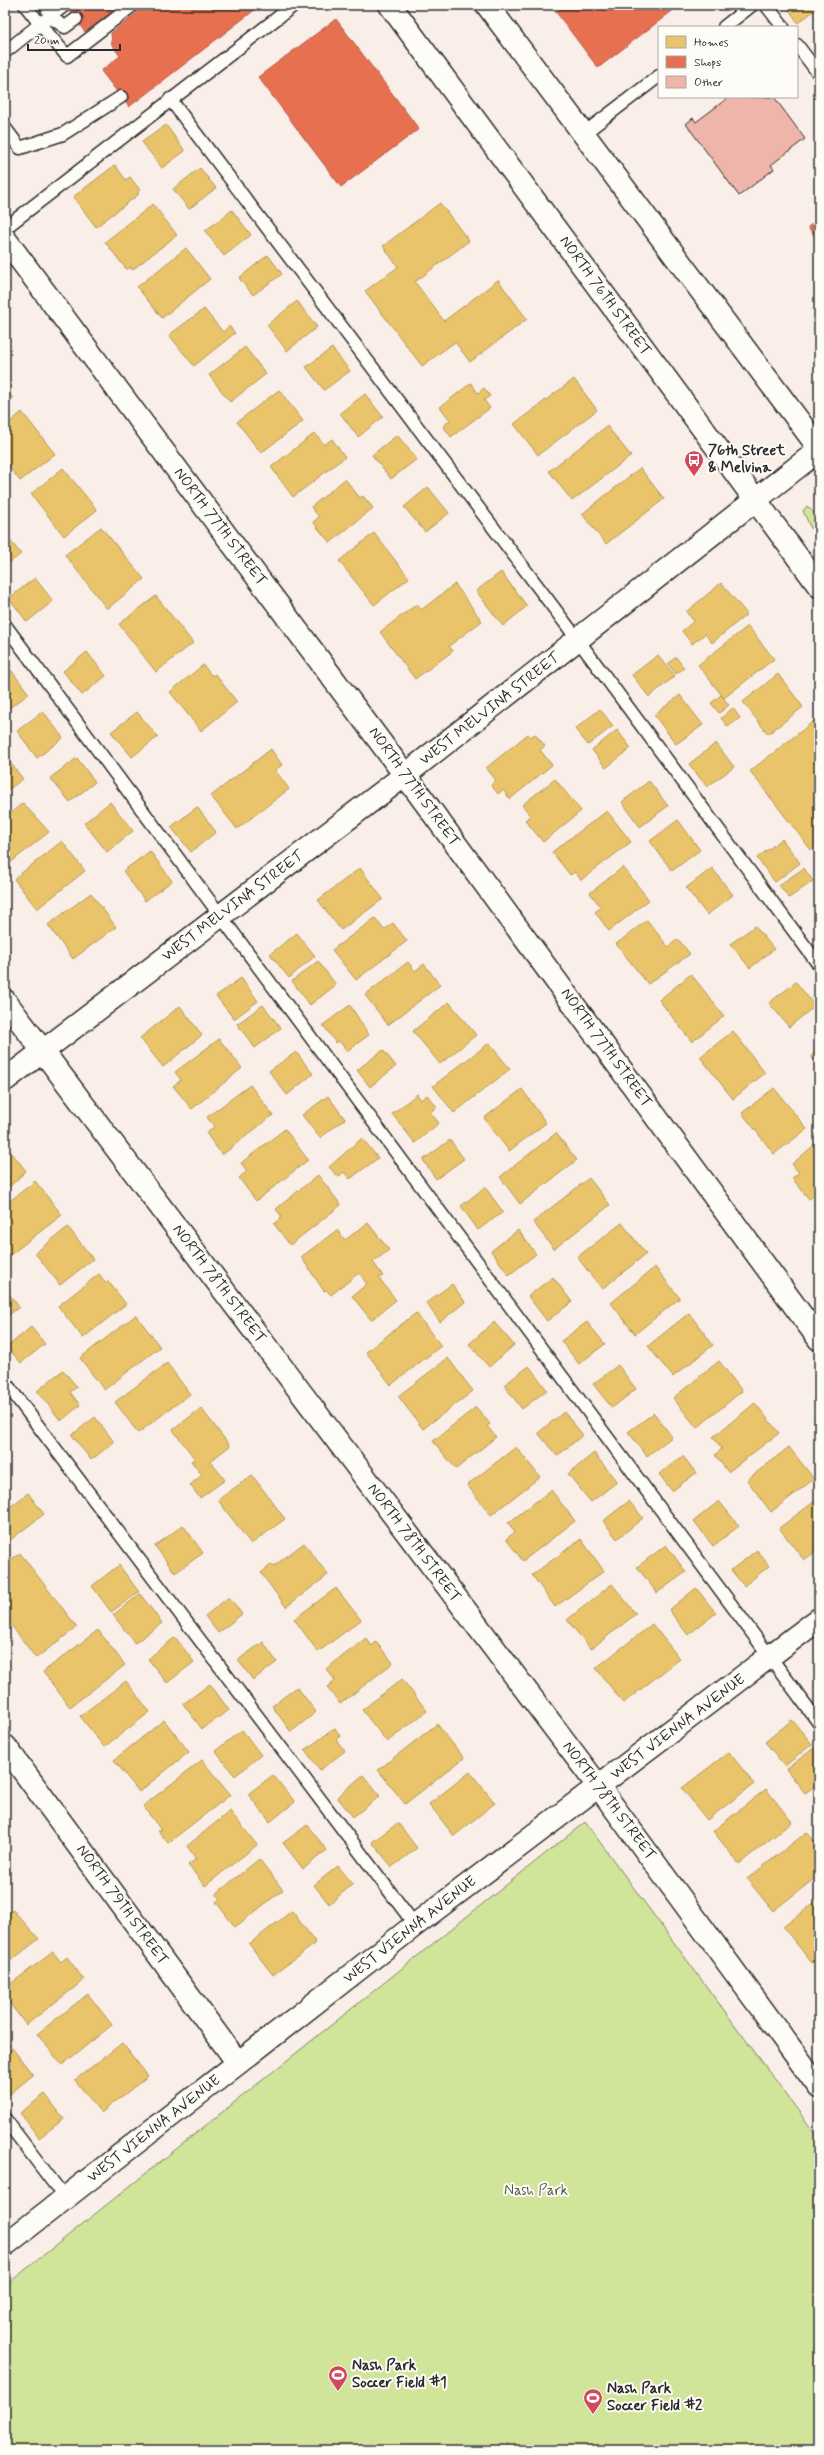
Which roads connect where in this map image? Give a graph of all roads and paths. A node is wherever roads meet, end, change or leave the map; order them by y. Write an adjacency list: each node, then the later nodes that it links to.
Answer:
1 (25, 5): 11 (lane)
2 (46, 5): 11 (lane)
3 (65, 5): 11 (lane)
4 (133, 5): 11 (lane)
5 (294, 5): 19 (lane)
6 (390, 5): 25 (street, NORTH 76TH STREET)
7 (486, 5): 21 (street)
8 (752, 5): 12 (lane)
9 (766, 5): 13 (lane)
10 (76, 19): 11 (lane)
11 (45, 21): 15 (lane)
12 (725, 26)
13 (782, 26)
14 (798, 46): 16 (lane)
15 (5, 52)
16 (819, 74)
17 (658, 77): 21 (lane)
18 (121, 97): 20 (lane)
19 (170, 99): 22 (lane); 28 (lane)
20 (5, 128)
21 (583, 134): 24 (street)
22 (5, 228)
23 (5, 238): 29 (street, NORTH 77TH STREET)
24 (819, 449): 25 (street, WEST MELVINA STREET)
25 (755, 500): 26 (street, NORTH 76TH STREET); 28 (street, WEST MELVINA STREET)
26 (819, 586)
27 (5, 625): 30 (lane)
28 (578, 640): 29 (street, WEST MELVINA STREET); 31 (lane)
29 (405, 775): 30 (street, WEST MELVINA STREET); 35 (street, NORTH 77TH STREET)
30 (221, 916): 33 (street, WEST MELVINA STREET); 38 (lane)
31 (819, 965)
32 (5, 1001): 33 (street, NORTH 78TH STREET)
33 (42, 1051): 34 (street, WEST MELVINA STREET); 41 (street, NORTH 78TH STREET)
34 (5, 1080)
35 (819, 1339)
36 (5, 1382): 42 (lane)
37 (819, 1619): 38 (street, WEST VIENNA AVENUE)
38 (770, 1657): 39 (lane); 41 (street, WEST VIENNA AVENUE)
39 (819, 1723)
40 (5, 1746): 43 (street, NORTH 79TH STREET)
41 (599, 1787): 42 (street, WEST VIENNA AVENUE); 44 (street, NORTH 78TH STREET)
42 (415, 1925): 43 (street, WEST VIENNA AVENUE)
43 (238, 2063): 46 (street, WEST VIENNA AVENUE)
44 (819, 2087)
45 (5, 2119): 46 (lane)
46 (65, 2198): 47 (street, WEST VIENNA AVENUE)
47 (5, 2245)

